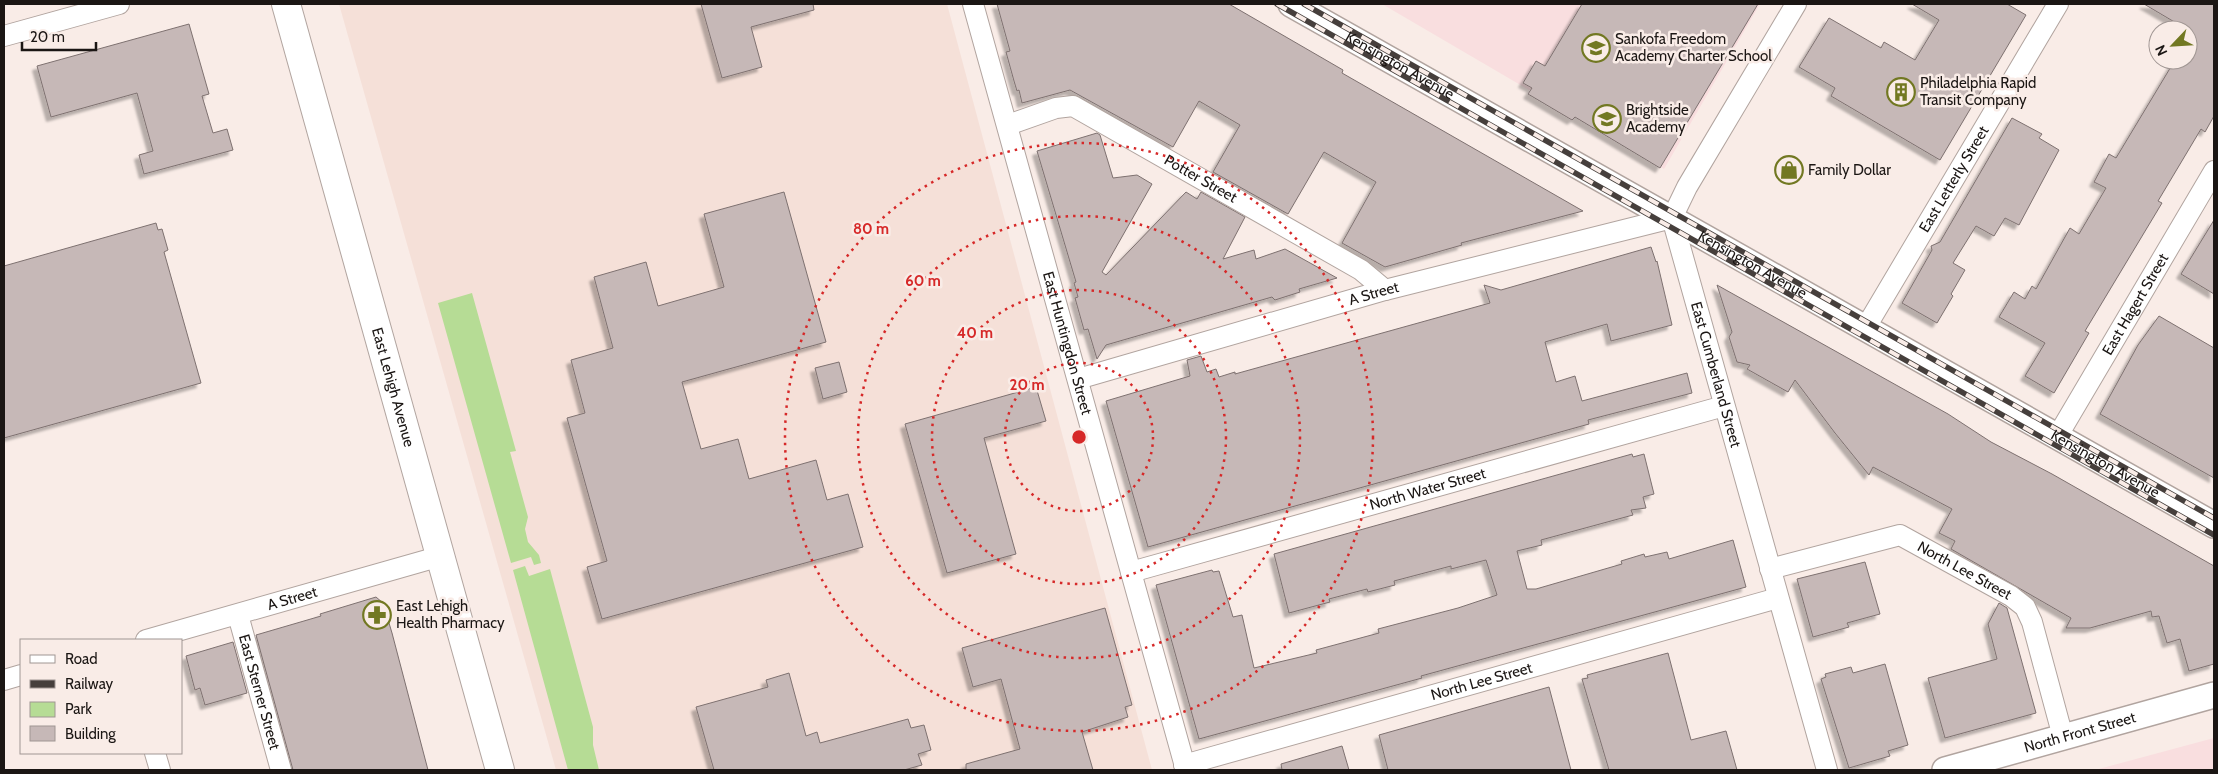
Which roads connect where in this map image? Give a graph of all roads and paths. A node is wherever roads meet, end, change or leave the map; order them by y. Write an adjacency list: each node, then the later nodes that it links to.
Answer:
1 (119, 4): 7 (street)
2 (286, 4): 18 (main road, East Lehigh Avenue)
3 (973, 4): 9 (street, East Huntingdon Street)
4 (1291, 4): 11 (street, Kensington Avenue)
5 (1796, 4): 11 (street)
6 (2058, 4): 13 (street, East Letterly Street)
7 (73, 10): 8 (street)
8 (4, 36)
9 (1008, 125): 12 (street, Potter Street); 14 (street, East Huntingdon Street)
10 (2214, 171): 16 (street, East Hagert Street)
11 (1672, 218): 12 (street, A Street); 13 (street, Kensington Avenue); 15 (street, East Cumberland Street)
12 (1385, 290): 14 (street, A Street)
13 (1866, 327): 16 (street, Kensington Avenue)
14 (1078, 379): 20 (street, East Huntingdon Street)
15 (1724, 406): 19 (street, East Cumberland Street); 20 (street, North Water Street)
16 (2056, 437): 17 (street, Kensington Avenue)
17 (2214, 525)
18 (441, 556): 22 (street, A Street); 32 (main road, East Lehigh Avenue)
19 (1770, 569): 21 (street, East Cumberland Street); 27 (street, North Lee Street)
20 (1131, 572): 29 (street, East Huntingdon Street)
21 (1778, 598): 29 (street, North Lee Street); 33 (street, East Cumberland Street)
22 (238, 615): 23 (street, A Street); 31 (street, East Sterner Street)
23 (150, 639)
24 (20, 675): 25 (street)
25 (4, 680)
26 (2214, 695): 27 (street, North Front Street)
27 (2063, 737): 34 (street, North Front Street)
28 (155, 754): 30 (street)
29 (1185, 767)
30 (160, 770)
31 (281, 770)
32 (500, 770)
33 (1827, 770)
34 (1945, 770)

